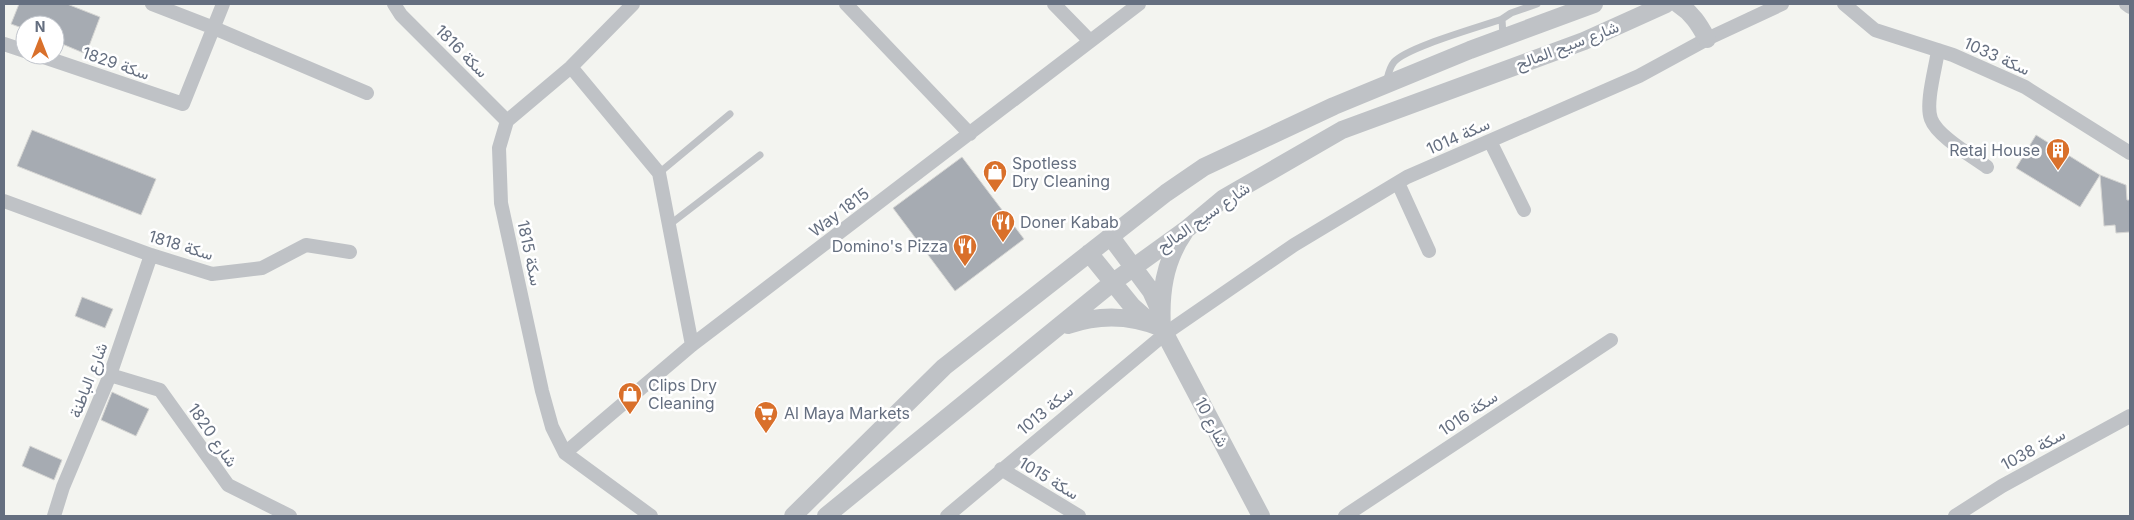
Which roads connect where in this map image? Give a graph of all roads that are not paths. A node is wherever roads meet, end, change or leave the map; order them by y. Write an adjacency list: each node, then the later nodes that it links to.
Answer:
1 (152, 4): 17 (street)
2 (223, 4): 17 (street)
3 (394, 4): 27 (street, سكة 1816)
4 (633, 4): 23 (street)
5 (846, 4): 28 (street)
6 (1054, 4): 20 (street)
7 (1139, 4): 20 (street, Way 1815)
8 (1537, 4): 16 (lane)
9 (1593, 4): 18 (street, شارع سيح المالح)
10 (1666, 4): 38 (street, شارع سيح المالح)
11 (1678, 4): 19 (street)
12 (1782, 4): 19 (street, سكة 1014)
13 (1844, 4): 21 (street, سكة 1033)
14 (2126, 4): 15 (street)
15 (2130, 7)
16 (1502, 19): 18 (lane); 24 (lane)
17 (214, 28): 22 (street, سكة 1829); 25 (street)
18 (1503, 38): 24 (street, شارع سيح المالح)
19 (1708, 39): 29 (street, سكة 1014)
20 (1090, 41): 28 (street, Way 1815)
21 (1938, 50): 30 (street, سكة 1033); 32 (street)
22 (65, 64)
23 (571, 68): 27 (street); 33 (street)
24 (1386, 85): 39 (street, شارع سيح المالح)
25 (367, 93)
26 (730, 114): 33 (lane)
27 (507, 121): 52 (street, سكة 1815)
28 (970, 134): 49 (street, Way 1815)
29 (1490, 141): 34 (street, سكة 1014); 36 (street)
30 (2130, 153)
31 (760, 155): 37 (lane)
32 (1987, 167)
33 (659, 173): 37 (street)
34 (1398, 183): 40 (street); 46 (street, سكة 1014)
35 (4, 201): 43 (street, سكة 1818)
36 (1524, 210)
37 (669, 225): 49 (street)
38 (1188, 228): 44 (street, شارع سيح المالح); 46 (street)
39 (1110, 236): 42 (street, شارع سيح المالح); 44 (street, شارع 10)
40 (1429, 251)
41 (350, 252): 43 (street, سكة 1818)
42 (1088, 253): 45 (street); 57 (street, شارع سيح المالح)
43 (151, 255): 50 (street, شارع الباطنة)
44 (1133, 267): 45 (street, شارع سيح المالح); 46 (street, شارع 10)
45 (1112, 283): 46 (street); 47 (street, شارع سيح المالح)
46 (1160, 325): 47 (street); 53 (street, سكة 1013); 61 (street, شارع 10)
47 (1056, 329): 58 (street, شارع سيح المالح)
48 (1611, 340): 62 (street, سكة 1016)
49 (692, 345): 52 (street, Way 1815)
50 (110, 375): 54 (street, شارع الباطنة); 55 (street, 1820 شارع)
51 (2130, 416): 63 (street, سكة 1038)
52 (565, 454): 56 (street, سكة 1815)
53 (1001, 469): 59 (street, سكة 1013); 60 (street, سكة 1015)
54 (59, 515)
55 (290, 516)
56 (651, 516)
57 (793, 516)
58 (826, 516)
59 (947, 516)
60 (1079, 516)
61 (1262, 516)
62 (1345, 516)
63 (1955, 516)

